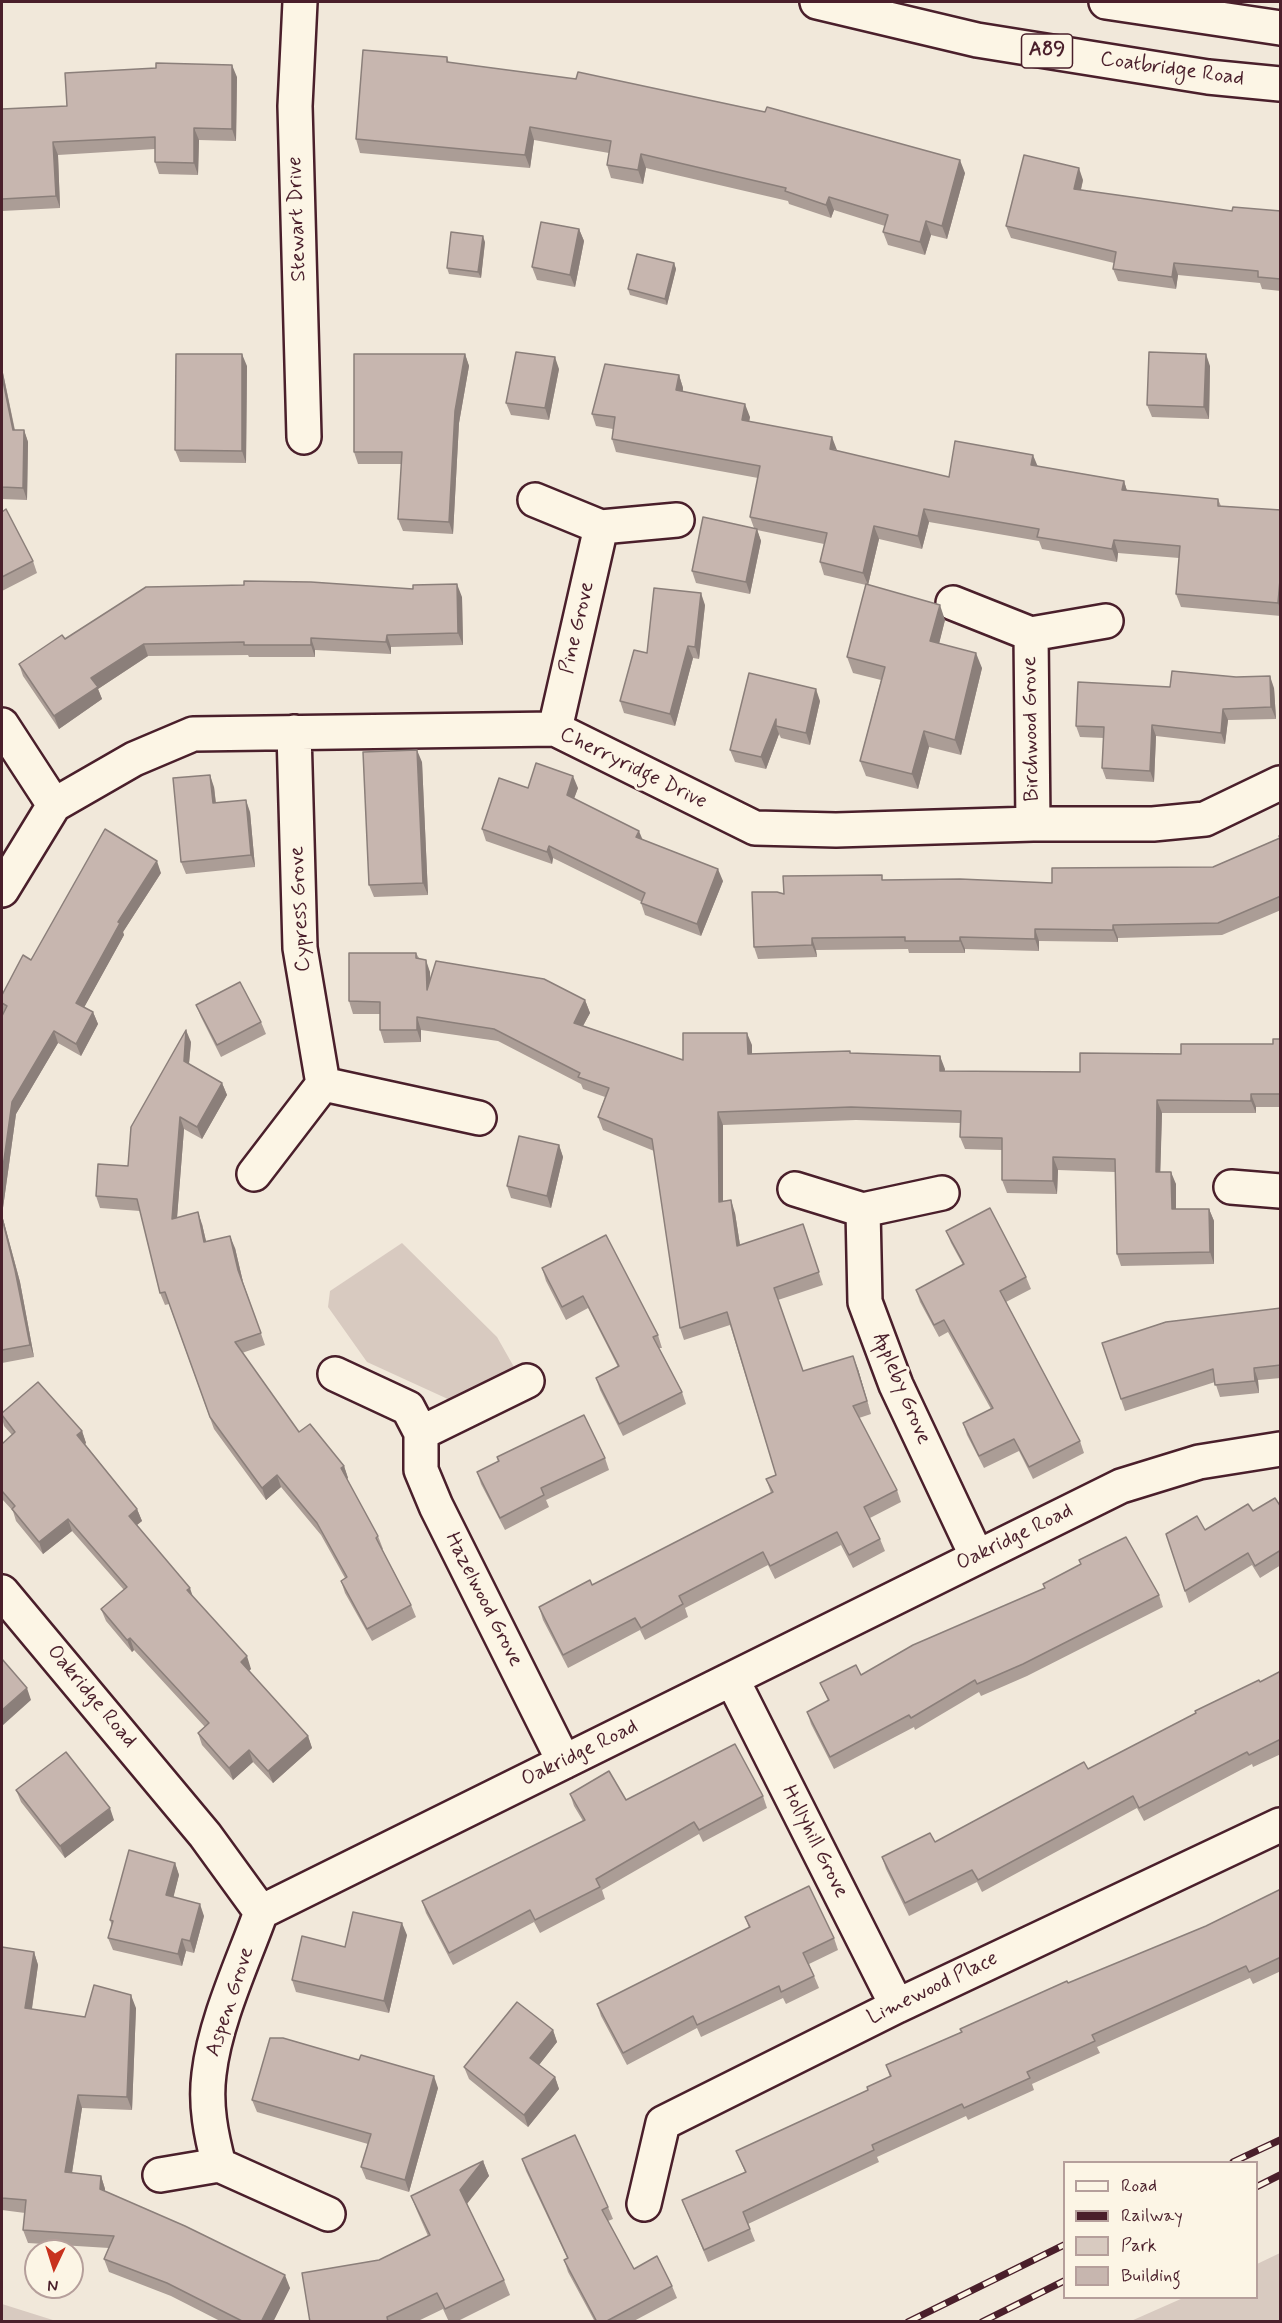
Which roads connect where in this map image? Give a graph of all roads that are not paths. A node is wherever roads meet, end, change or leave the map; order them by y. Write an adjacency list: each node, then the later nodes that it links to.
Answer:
1 (300, 2): 6 (street, Stewart Drive)
2 (817, 2): 5 (street, Coatbridge Road / A89)
3 (1106, 2): 4 (street)
4 (1281, 28)
5 (1281, 84)
6 (304, 437)
7 (536, 500): 9 (street)
8 (677, 520): 9 (street)
9 (601, 526): 14 (street, Pine Grove)
10 (953, 603): 12 (street, Birchwood Grove)
11 (1106, 621): 12 (street, Birchwood Grove)
12 (1030, 634): 18 (street, Birchwood Grove)
13 (2, 725): 17 (street)
14 (555, 729): 15 (street, Cherryridge Drive); 18 (street, Cherryridge Drive)
15 (294, 732): 17 (street, Cherryridge Drive); 20 (street, Cypress Grove)
16 (1281, 783): 18 (street, Cherryridge Drive)
17 (54, 805): 19 (street, Cherryridge Drive)
18 (1033, 824)
19 (2, 890)
20 (323, 1084): 21 (street); 22 (street)
21 (478, 1118)
22 (254, 1174)
23 (1231, 1187): 25 (street)
24 (795, 1189): 27 (street)
25 (1281, 1191)
26 (942, 1193): 27 (street)
27 (863, 1210): 32 (street, Appleby Grove)
28 (335, 1374): 30 (street, Hazelwood Grove)
29 (527, 1381): 30 (street)
30 (421, 1433): 35 (street, Hazelwood Grove)
31 (1281, 1449): 32 (street, Oakridge Road)
32 (977, 1557): 34 (street, Oakridge Road)
33 (2, 1592): 37 (street, Oakridge Road)
34 (732, 1679): 35 (street, Oakridge Road); 38 (street, Hollyhill Grove)
35 (564, 1762): 37 (street, Oakridge Road)
36 (1281, 1825): 38 (street, Limewood Place)
37 (261, 1912): 39 (street, Aspen Grove)
38 (897, 2006): 41 (street, Limewood Place)
39 (219, 2165): 40 (street); 42 (street)
40 (160, 2175)
41 (644, 2204)
42 (328, 2214)

